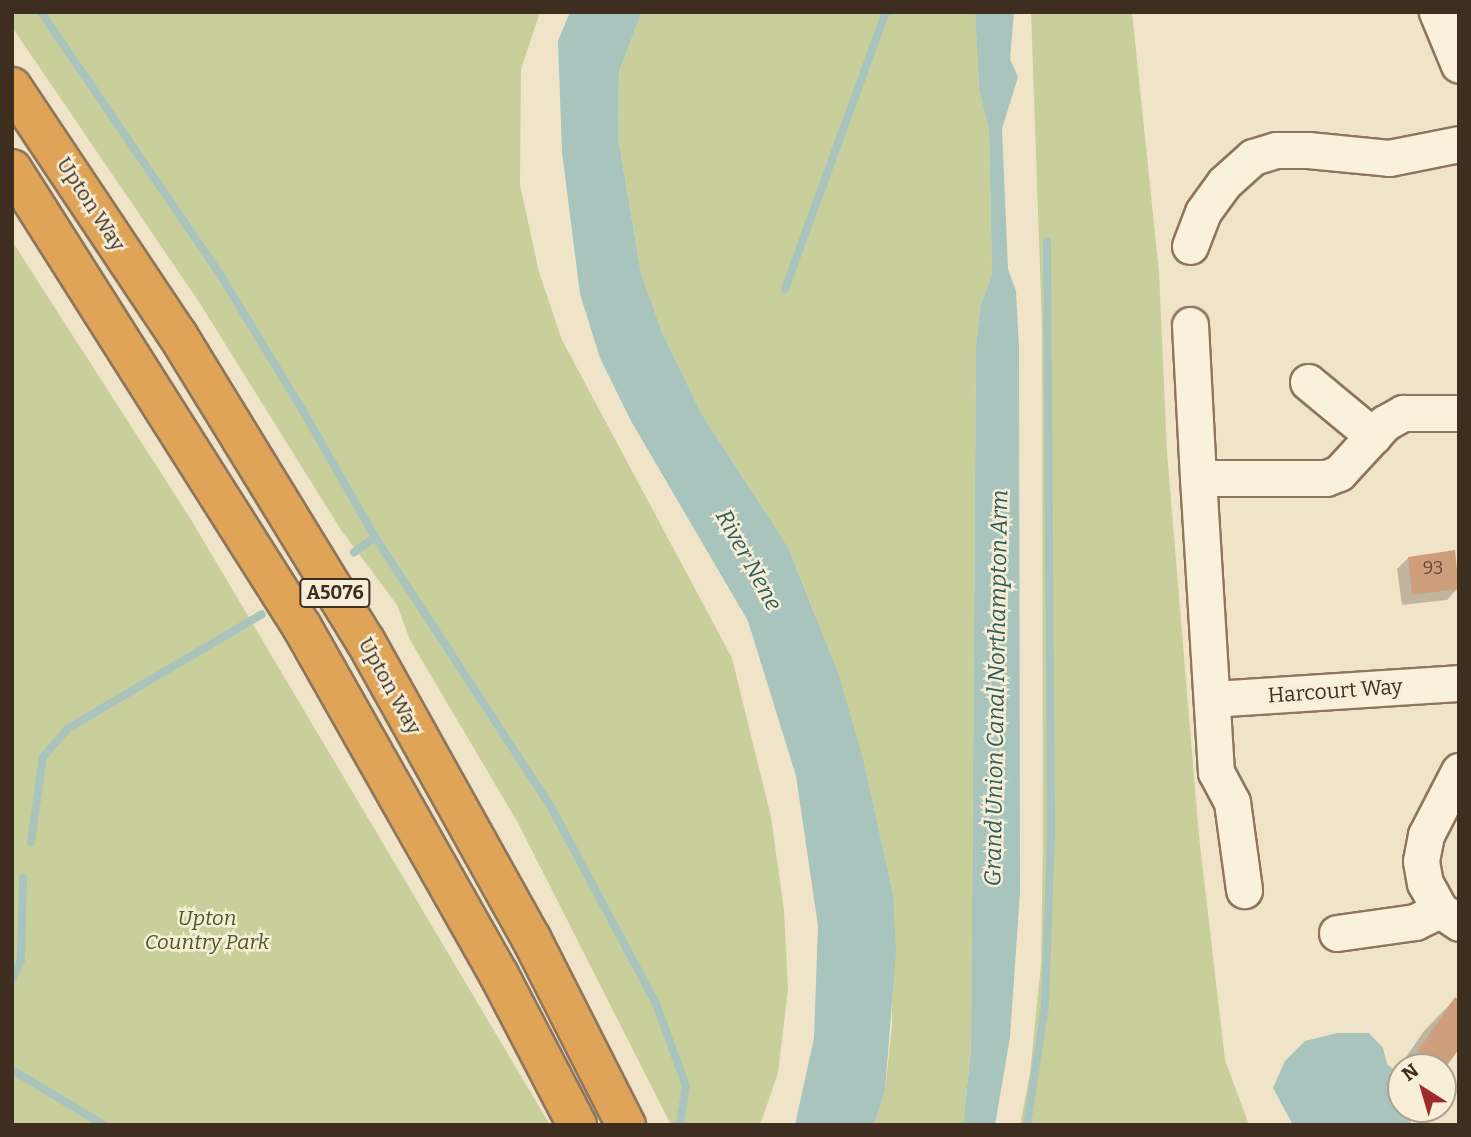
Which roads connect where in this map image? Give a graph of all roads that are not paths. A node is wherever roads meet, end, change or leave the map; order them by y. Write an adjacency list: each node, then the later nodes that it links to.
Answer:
1 (1437, 12): 2 (street)
2 (1459, 65)
3 (12, 87): 18 (highway, Upton Way / A5076)
4 (1459, 144): 6 (street)
5 (12, 169): 19 (highway, A5076)
6 (1190, 246)
7 (1191, 325): 11 (street)
8 (1308, 382): 10 (street)
9 (1459, 413): 10 (street)
10 (1373, 436): 11 (street)
11 (1198, 478): 13 (street)
12 (1459, 683): 13 (street, Harcourt Way)
13 (1213, 713): 15 (street)
14 (1459, 771): 16 (street)
15 (1244, 890)
16 (1449, 916): 17 (street)
17 (1337, 933)
18 (624, 1122)
19 (577, 1125)

